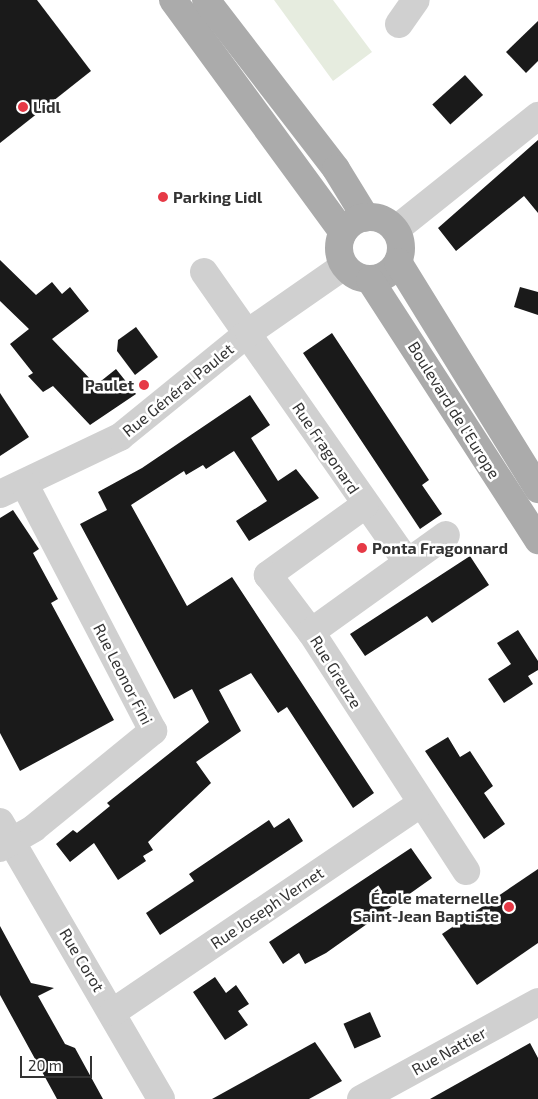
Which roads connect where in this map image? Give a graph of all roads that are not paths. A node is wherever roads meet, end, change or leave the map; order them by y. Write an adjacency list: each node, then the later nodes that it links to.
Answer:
1 (173, 0): 8 (main road)
2 (206, 0): 6 (main road)
3 (416, 0): 4 (street)
4 (399, 24)
5 (538, 116): 7 (street)
6 (366, 218): 7 (main road); 8 (main road)
7 (395, 230): 9 (main road)
8 (344, 232): 10 (main road)
9 (398, 262): 12 (main road); 14 (main road, Boulevard de l'Europe)
10 (344, 266): 12 (main road); 13 (street, Rue Général Paulet)
11 (204, 272): 13 (street, Rue Fragonard)
12 (370, 280): 18 (main road, Boulevard de l'Europe)
13 (249, 332): 15 (street, Rue Général Paulet); 16 (street, Rue Fragonard)
14 (538, 489)
15 (12, 490): 22 (street, Rue Leonor Fini)
16 (365, 505): 19 (street, Rue Fragonard); 20 (street, Rue Greuze)
17 (446, 535): 19 (street)
18 (538, 540)
19 (407, 562): 20 (street)
20 (311, 632): 21 (street, Rue Greuze)
21 (420, 804): 23 (street, Rue Greuze); 25 (street, Rue Joseph Vernet)
22 (4, 837): 25 (street, Rue Corot)
23 (466, 871)
24 (538, 1002): 27 (street, Rue Nattier)
25 (114, 1012): 26 (street, Rue Corot)
26 (160, 1099)
27 (361, 1099)

